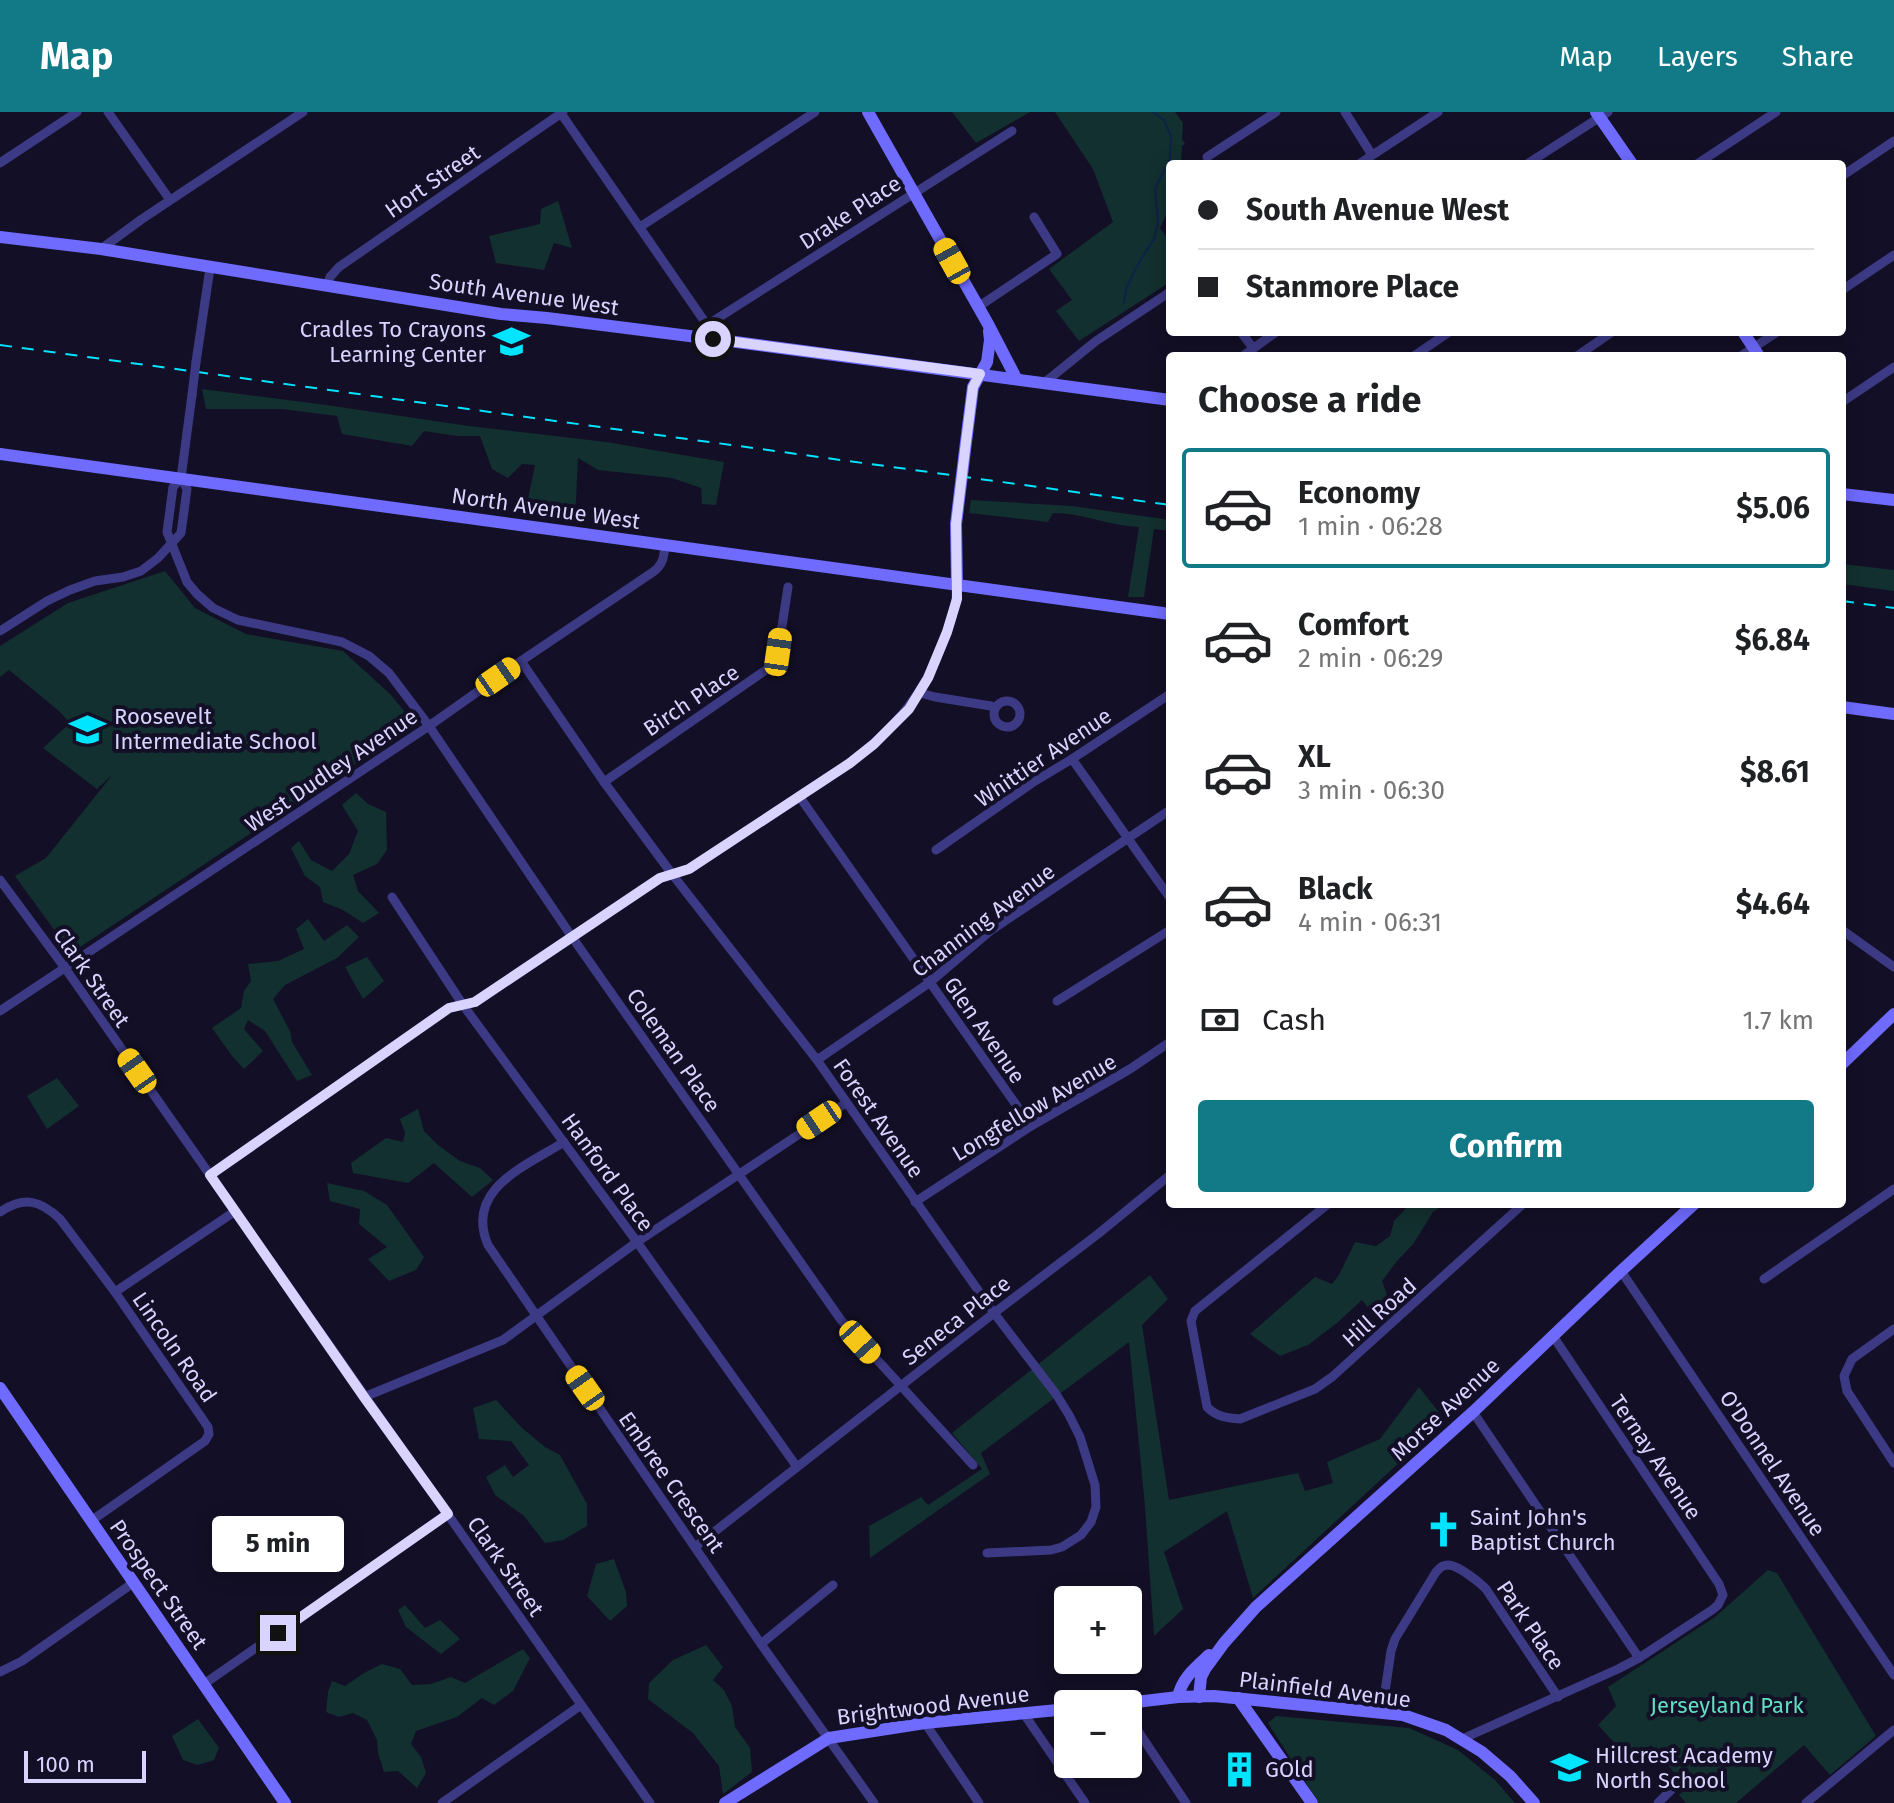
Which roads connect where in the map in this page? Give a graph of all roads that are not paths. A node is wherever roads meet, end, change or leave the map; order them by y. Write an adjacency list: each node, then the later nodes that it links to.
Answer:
1 (77, 112): 20 (street)
2 (108, 112): 23 (street)
3 (303, 112): 23 (street)
4 (561, 112): 25 (street); 30 (street, Hort Street)
5 (815, 112): 25 (street)
6 (868, 112): 22 (street)
7 (1276, 112): 15 (street)
8 (1345, 112): 14 (street)
9 (1438, 112): 14 (street)
10 (1776, 112): 19 (street)
11 (1601, 114): 17 (street); 18 (street)
12 (1012, 131): 22 (street, Drake Place)
13 (1894, 141): 21 (street)
14 (1372, 155): 16 (street)
15 (1207, 157)
16 (1365, 160)
17 (1533, 160)
18 (1630, 160)
19 (1703, 160)
20 (0, 163)
21 (1846, 173)
22 (914, 192): 33 (street); 35 (street, Drake Place)
23 (170, 200): 27 (street)
24 (1034, 217): 33 (street)
25 (640, 227): 35 (street)
26 (0, 237): 27 (street, South Avenue West)
27 (101, 249): 29 (street, South Avenue West)
28 (1894, 255): 31 (street)
29 (210, 268): 30 (street, South Avenue West); 54 (street, bridge)
30 (327, 285): 41 (street, South Avenue West)
31 (1846, 287)
32 (1166, 295): 50 (street)
33 (978, 307): 34 (street)
34 (988, 324): 48 (street); 49 (street)
35 (707, 325): 41 (street)
36 (1244, 336): 42 (street)
37 (1270, 336): 42 (street)
38 (1443, 336): 44 (street)
39 (1606, 336): 45 (street)
40 (1773, 336): 46 (street)
41 (713, 339): 48 (street, South Avenue West)
42 (1253, 348): 43 (street)
43 (1248, 352)
44 (1420, 352)
45 (1583, 352)
46 (1756, 352)
47 (1894, 367): 52 (street)
48 (980, 374): 49 (street, South Avenue West); 59 (street)
49 (1016, 378): 50 (street, South Avenue West)
50 (1044, 383): 51 (street, South Avenue West)
51 (1166, 399)
52 (1846, 399)
53 (0, 454): 54 (street, North Avenue West)
54 (181, 478): 57 (street); 58 (street, North Avenue West)
55 (1846, 494): 56 (street)
56 (1893, 499)
57 (171, 544): 62 (street); 69 (street, Coleman Place)
58 (665, 545): 59 (street, North Avenue West); 63 (street, West Dudley Avenue)
59 (957, 585): 61 (street, North Avenue West); 64 (street)
60 (788, 587): 71 (street, Birch Place)
61 (1166, 613)
62 (0, 631)
63 (521, 661): 69 (street, West Dudley Avenue); 71 (street, Forest Avenue)
64 (920, 693): 67 (street); 72 (street)
65 (1166, 697): 70 (street, Whittier Avenue)
66 (1846, 708): 68 (street)
67 (995, 709)
68 (1894, 714)
69 (429, 726): 82 (street, Coleman Place); 84 (street, West Dudley Avenue)
70 (1072, 759): 74 (street); 75 (street, Whittier Avenue)
71 (604, 782): 76 (street, Forest Avenue)
72 (799, 796): 76 (street); 85 (street, Glen Avenue)
73 (1166, 813): 74 (street, Channing Avenue)
74 (1127, 839): 78 (street); 85 (street, Channing Avenue)
75 (936, 850)
76 (672, 874): 82 (street); 91 (street, Forest Avenue)
77 (0, 880): 84 (street, Clark Street)
78 (1166, 893)
79 (392, 897): 87 (street, Hanford Place)
80 (1166, 933): 86 (street)
81 (1846, 933): 83 (street)
82 (572, 937): 87 (street); 96 (street, Coleman Place)
83 (1894, 967)
84 (65, 968): 88 (street, West Dudley Avenue); 97 (street, Clark Street)
85 (929, 983): 91 (street, Channing Avenue); 94 (street, Glen Avenue)
86 (1057, 1001)
87 (463, 1005): 95 (street, Hanford Place); 97 (street)
88 (0, 1011)
89 (1894, 1014): 92 (street)
90 (1166, 1045): 94 (street, Longfellow Avenue)
91 (817, 1060): 93 (street, Forest Avenue)
92 (1846, 1060)
93 (846, 1103): 96 (street); 100 (street, Forest Avenue)
94 (1031, 1126): 100 (street, Longfellow Avenue)
95 (564, 1142): 106 (street, Hanford Place); 111 (street, Embree Crescent)
96 (740, 1174): 106 (street); 114 (street, Coleman Place)
97 (210, 1175): 105 (street, Clark Street)
98 (1166, 1178): 110 (street, Seneca Place)
99 (1894, 1189): 108 (street)
100 (915, 1202): 110 (street, Forest Avenue)
101 (1323, 1208): 102 (street, Hill Road)
102 (1519, 1208)
103 (1688, 1208): 107 (street, Morse Avenue)
104 (0, 1212): 109 (street, Lincoln Road)
105 (234, 1212): 109 (street); 116 (street, Clark Street)
106 (637, 1242): 111 (street); 120 (street, Hanford Place)
107 (1621, 1271): 113 (street, Morse Avenue); 131 (street, O'Donnel Avenue)
108 (1764, 1279)
109 (115, 1292): 122 (street, Lincoln Road)
110 (994, 1313): 114 (street, Seneca Place); 124 (street, Forest Avenue)
111 (535, 1316): 116 (street); 123 (street, Embree Crescent)
112 (1894, 1329): 118 (street)
113 (1553, 1336): 117 (street, Morse Avenue); 129 (street, Ternay Avenue)
114 (900, 1386): 119 (street, Coleman Place); 120 (street, Seneca Place)
115 (0, 1388): 122 (street, Prospect Street)
116 (364, 1397): 121 (street, Clark Street)
117 (1473, 1412): 127 (street, Morse Avenue); 129 (street)
118 (1894, 1463)
119 (973, 1465)
120 (797, 1467): 123 (street, Seneca Place)
121 (448, 1514): 132 (street); 138 (street, Clark Street)
122 (91, 1521): 125 (street, Prospect Street)
123 (695, 1547): 128 (street, Embree Crescent)
124 (987, 1553)
125 (133, 1583): 130 (street); 132 (street, Prospect Street)
126 (833, 1585): 128 (street)
127 (1224, 1643): 133 (street, Morse Avenue); 134 (street, Morse Avenue)
128 (761, 1644): 145 (street, Embree Crescent)
129 (1639, 1658): 135 (street)
130 (0, 1672)
131 (1894, 1675)
132 (204, 1684): 148 (street, Prospect Street)
133 (1178, 1697): 134 (street, Plainfield Avenue); 137 (street)
134 (1199, 1697): 136 (street, Plainfield Avenue)
135 (1558, 1697): 140 (street, Park Place); 146 (street)
136 (1238, 1698): 140 (street, Plainfield Avenue); 156 (street)
137 (1142, 1701)
138 (581, 1705): 149 (street); 150 (street, Clark Street)
139 (1054, 1711): 141 (street, Brightwood Avenue)
140 (1382, 1712): 146 (street, Plainfield Avenue)
141 (1024, 1714): 142 (street, Brightwood Avenue); 154 (street)
142 (925, 1723): 145 (street, Brightwood Avenue); 153 (street)
143 (1894, 1730): 159 (street)
144 (1142, 1737): 155 (street)
145 (829, 1738): 151 (street, Brightwood Avenue); 152 (street, Embree Crescent)
146 (1462, 1739): 157 (street, Plainfield Avenue)
147 (1675, 1786): 158 (street)
148 (285, 1803)
149 (442, 1803)
150 (650, 1803)
151 (725, 1803)
152 (874, 1803)
153 (979, 1803)
154 (1085, 1803)
155 (1186, 1803)
156 (1312, 1803)
157 (1534, 1803)
158 (1658, 1803)
159 (1806, 1803)

